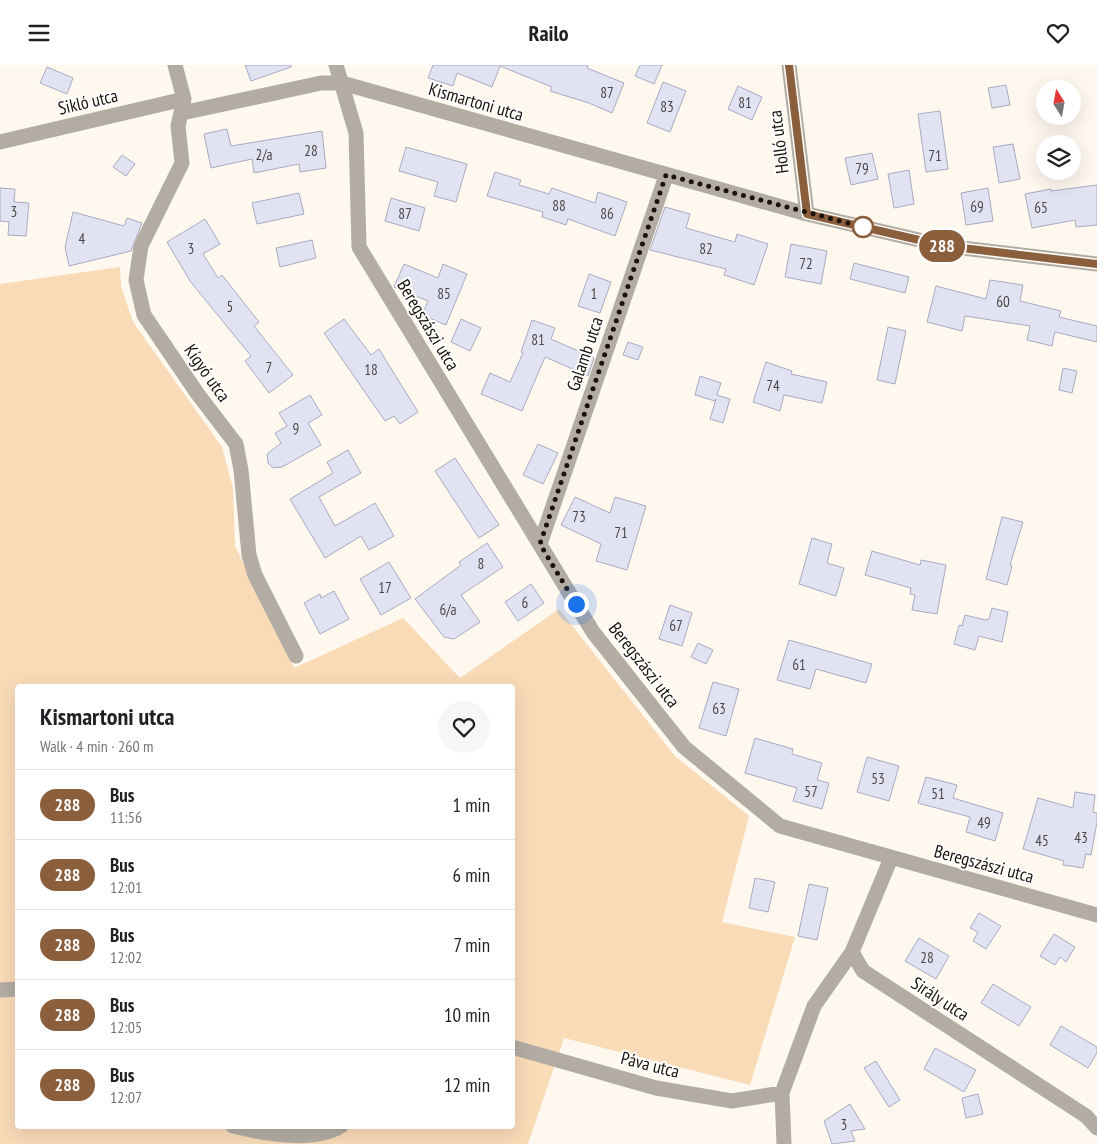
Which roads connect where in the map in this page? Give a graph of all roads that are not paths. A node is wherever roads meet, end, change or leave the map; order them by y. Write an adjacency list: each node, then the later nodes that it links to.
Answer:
1 (175, 65): 5 (street)
2 (336, 65): 4 (street, Beregszászi utca)
3 (789, 65): 8 (street, Holló utca)
4 (342, 83): 5 (street, Kismartoni utca); 7 (street, Kismartoni utca); 10 (street, Beregszászi utca)
5 (183, 106): 6 (street, Sikló utca); 11 (street, Kígyó utca)
6 (0, 142)
7 (666, 175): 8 (street, Kismartoni utca); 10 (street, Galamb utca)
8 (807, 214): 9 (street, Kismartoni utca)
9 (1097, 264)
10 (540, 544): 12 (street, Beregszászi utca)
11 (296, 656)
12 (892, 858): 13 (street, Beregszászi utca); 14 (street)
13 (1097, 915)
14 (852, 952): 18 (street); 19 (street, Sirály utca)
15 (15, 989): 16 (street)
16 (0, 990)
17 (515, 1048): 18 (street, Páva utca)
18 (782, 1093): 22 (street)
19 (1097, 1128)
20 (246, 1129): 21 (street)
21 (336, 1129)
22 (784, 1144)

